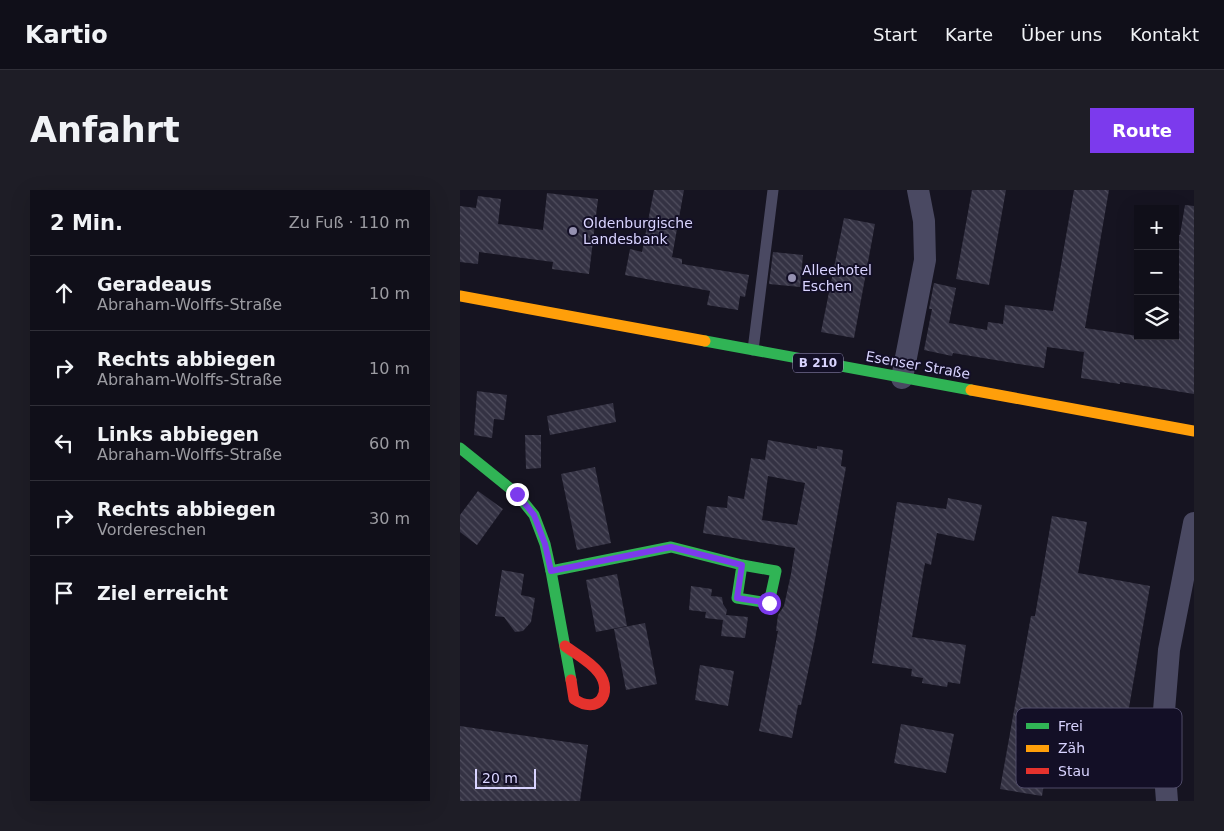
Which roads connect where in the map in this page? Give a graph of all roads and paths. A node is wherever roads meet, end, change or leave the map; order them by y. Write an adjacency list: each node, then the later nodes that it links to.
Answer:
1 (773, 190): 4 (lane)
2 (918, 190): 5 (street)
3 (460, 296): 4 (main road, Esenser Straße / B 210)
4 (752, 350): 5 (main road, Esenser Straße / B 210)
5 (902, 378): 6 (main road, Esenser Straße / B 210)
6 (1194, 431)
7 (460, 448): 10 (main road)
8 (1194, 523): 11 (street)
9 (742, 565): 10 (main road)
10 (551, 571): 12 (main road)
11 (1186, 603): 13 (street)
12 (565, 646): 12 (main road)
13 (1164, 708)
14 (1166, 788): 15 (street)
15 (1167, 801)

